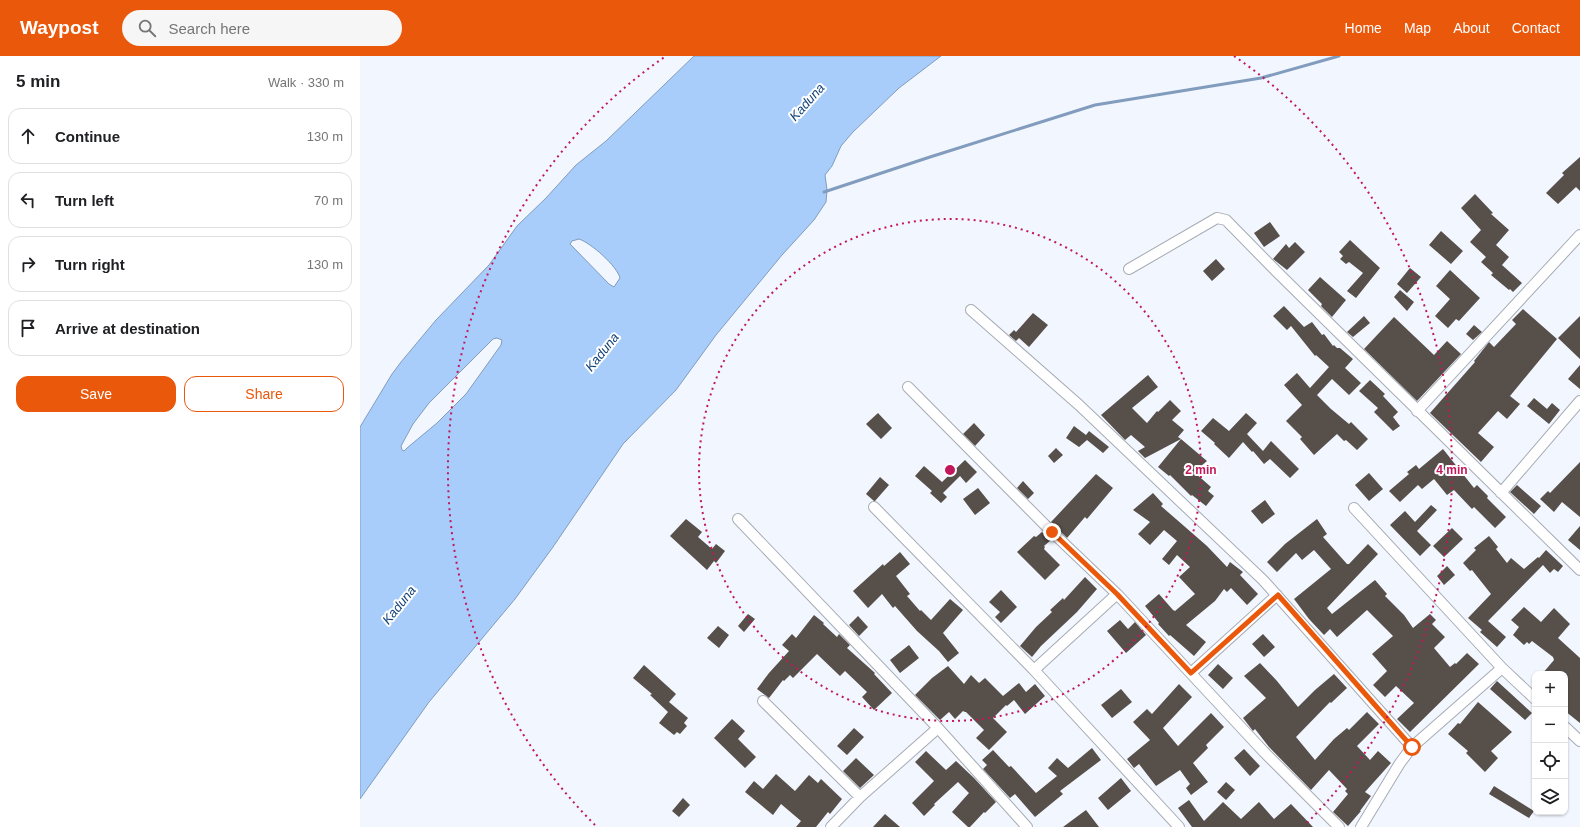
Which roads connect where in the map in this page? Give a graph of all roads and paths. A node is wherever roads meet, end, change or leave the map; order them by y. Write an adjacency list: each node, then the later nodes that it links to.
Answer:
1 (1580, 235): 6 (street)
2 (1129, 269): 6 (street)
3 (971, 310): 13 (street)
4 (908, 387): 12 (street)
5 (1580, 401): 7 (street)
6 (1417, 411): 7 (street)
7 (1501, 493): 11 (street)
8 (874, 507): 15 (street)
9 (1354, 508): 14 (street)
10 (738, 519): 19 (street)
11 (1580, 570)
12 (1117, 594): 15 (street); 16 (street)
13 (1278, 595): 16 (street); 22 (street)
14 (1502, 668): 17 (street); 22 (street)
15 (1034, 670): 26 (street)
16 (1191, 673): 27 (street)
17 (1532, 696)
18 (763, 701): 23 (street)
19 (938, 728): 23 (street); 25 (street)
20 (1568, 730): 21 (street)
21 (1580, 741)
22 (1412, 747): 28 (street)
23 (860, 797): 24 (street)
24 (831, 827)
25 (1027, 827)
26 (1179, 827)
27 (1339, 827)
28 (1361, 827)

